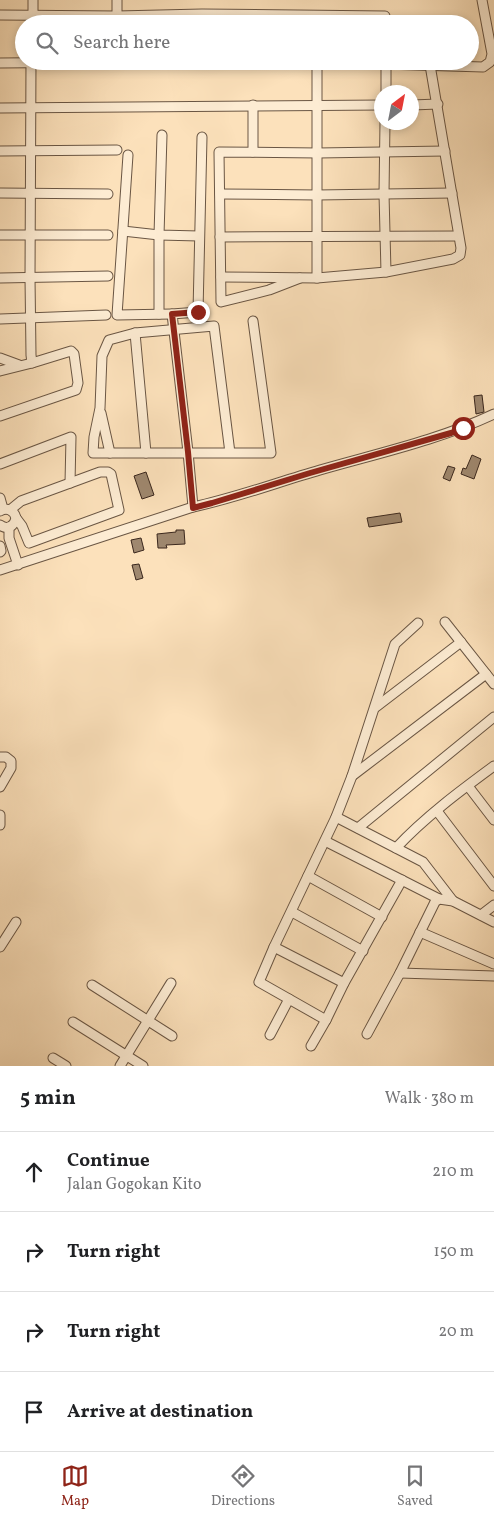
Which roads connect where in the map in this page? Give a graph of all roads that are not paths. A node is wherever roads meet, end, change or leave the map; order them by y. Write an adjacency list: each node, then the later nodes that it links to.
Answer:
1 (33, 0): 4 (street)
2 (117, 0): 5 (street)
3 (482, 0): 12 (street)
4 (33, 15)
5 (117, 15)
6 (188, 15): 7 (street)
7 (221, 15)
8 (0, 16): 9 (street)
9 (15, 18)
10 (15, 63): 11 (street)
11 (0, 64)
12 (479, 67)
13 (31, 70): 23 (street)
14 (317, 70): 21 (street)
15 (386, 70): 17 (street)
16 (431, 70): 19 (street)
17 (386, 85)
18 (419, 104): 19 (street)
19 (438, 104): 30 (street)
20 (253, 105): 21 (street); 23 (street); 32 (street)
21 (318, 105): 22 (street); 34 (street)
22 (374, 105)
23 (31, 107): 24 (street); 31 (street)
24 (0, 108)
25 (386, 130): 33 (street)
26 (162, 134): 44 (street)
27 (202, 137): 48 (street)
28 (117, 150): 31 (street)
29 (0, 151): 31 (street)
30 (445, 151): 33 (street); 36 (street)
31 (30, 152): 38 (street)
32 (253, 152): 34 (street); 40 (street)
33 (385, 152): 34 (street); 41 (street)
34 (318, 153): 42 (street)
35 (128, 155): 43 (street)
36 (452, 192): 41 (street); 50 (street)
37 (0, 193): 38 (street)
38 (30, 194): 39 (street); 47 (street)
39 (108, 194)
40 (220, 194): 42 (street); 51 (street)
41 (384, 194): 42 (street); 49 (street)
42 (318, 195): 52 (street)
43 (123, 231): 44 (street); 60 (street)
44 (158, 234): 48 (street); 60 (street)
45 (0, 235): 47 (street)
46 (108, 235): 47 (street)
47 (31, 236): 57 (street)
48 (199, 236): 61 (street)
49 (384, 236): 50 (street); 52 (street); 53 (street)
50 (458, 236): 53 (street)
51 (220, 237): 52 (street); 55 (street)
52 (317, 237): 59 (street)
53 (386, 272): 59 (street)
54 (108, 276): 57 (street)
55 (221, 277): 58 (street); 58 (street)
56 (0, 278): 57 (street)
57 (30, 278): 64 (street)
58 (300, 278): 59 (street)
59 (317, 278)
60 (159, 314): 61 (street)
61 (172, 314): 66 (street)
62 (106, 315): 64 (street)
63 (0, 319): 64 (street)
64 (30, 319): 69 (street)
65 (253, 321): 78 (street)
66 (174, 329): 67 (street); 75 (street); 78 (street)
67 (135, 333): 72 (street); 77 (street)
68 (0, 358): 70 (street)
69 (32, 363): 70 (street); 74 (street)
70 (19, 365): 71 (street)
71 (0, 371)
72 (100, 408): 76 (street); 76 (street)
73 (494, 414): 82 (street)
74 (0, 416)
75 (188, 452): 77 (street); 78 (street); 82 (street)
76 (110, 453): 77 (street)
77 (146, 453)
78 (230, 453)
79 (0, 464): 80 (street)
80 (70, 482): 83 (street); 84 (street)
81 (0, 498): 83 (street)
82 (193, 508): 88 (street)
83 (5, 510): 84 (street)
84 (16, 518): 85 (street)
85 (5, 526): 88 (street)
86 (0, 546): 87 (street)
87 (0, 552)
88 (18, 564): 89 (street)
89 (0, 570)
90 (445, 622): 92 (street)
91 (418, 623): 95 (street)
92 (461, 642): 93 (street); 95 (street)
93 (486, 674): 94 (street); 99 (street)
94 (494, 684)
95 (375, 707): 99 (street)
96 (494, 717): 107 (street)
97 (0, 757): 101 (street)
98 (494, 766): 100 (street)
99 (352, 776): 104 (street)
100 (468, 786): 102 (street); 105 (street)
101 (0, 787)
102 (437, 811): 109 (street); 112 (street)
103 (0, 815): 106 (street)
104 (336, 817): 107 (street); 108 (street)
105 (494, 820)
106 (0, 825)
107 (358, 828): 109 (street)
108 (325, 841): 110 (street); 111 (street)
109 (396, 848): 114 (street)
110 (308, 876): 116 (street); 118 (street)
111 (402, 880): 113 (street); 118 (street)
112 (494, 886)
113 (439, 899): 114 (street); 121 (street)
114 (453, 901): 117 (street)
115 (494, 904): 117 (street)
116 (292, 912): 122 (street); 124 (street)
117 (481, 915): 120 (street)
118 (382, 917): 124 (street)
119 (16, 922): 123 (street)
120 (494, 922)
121 (420, 932): 125 (street); 126 (street)
122 (274, 946): 129 (street); 131 (street)
123 (0, 947)
124 (363, 951): 129 (street)
125 (494, 964)
126 (400, 974): 127 (street); 135 (street)
127 (494, 976)
128 (171, 983): 132 (street)
129 (344, 983): 133 (street)
130 (92, 985): 132 (street)
131 (289, 999): 133 (street); 136 (street)
132 (148, 1020): 137 (street); 139 (street)
133 (326, 1020): 138 (street)
134 (73, 1022): 139 (street)
135 (367, 1034)
136 (270, 1035)
137 (172, 1036)
138 (311, 1046)
139 (126, 1056): 142 (street); 143 (street)
140 (53, 1058): 141 (street)
141 (66, 1066)
142 (120, 1066)
143 (143, 1066)

